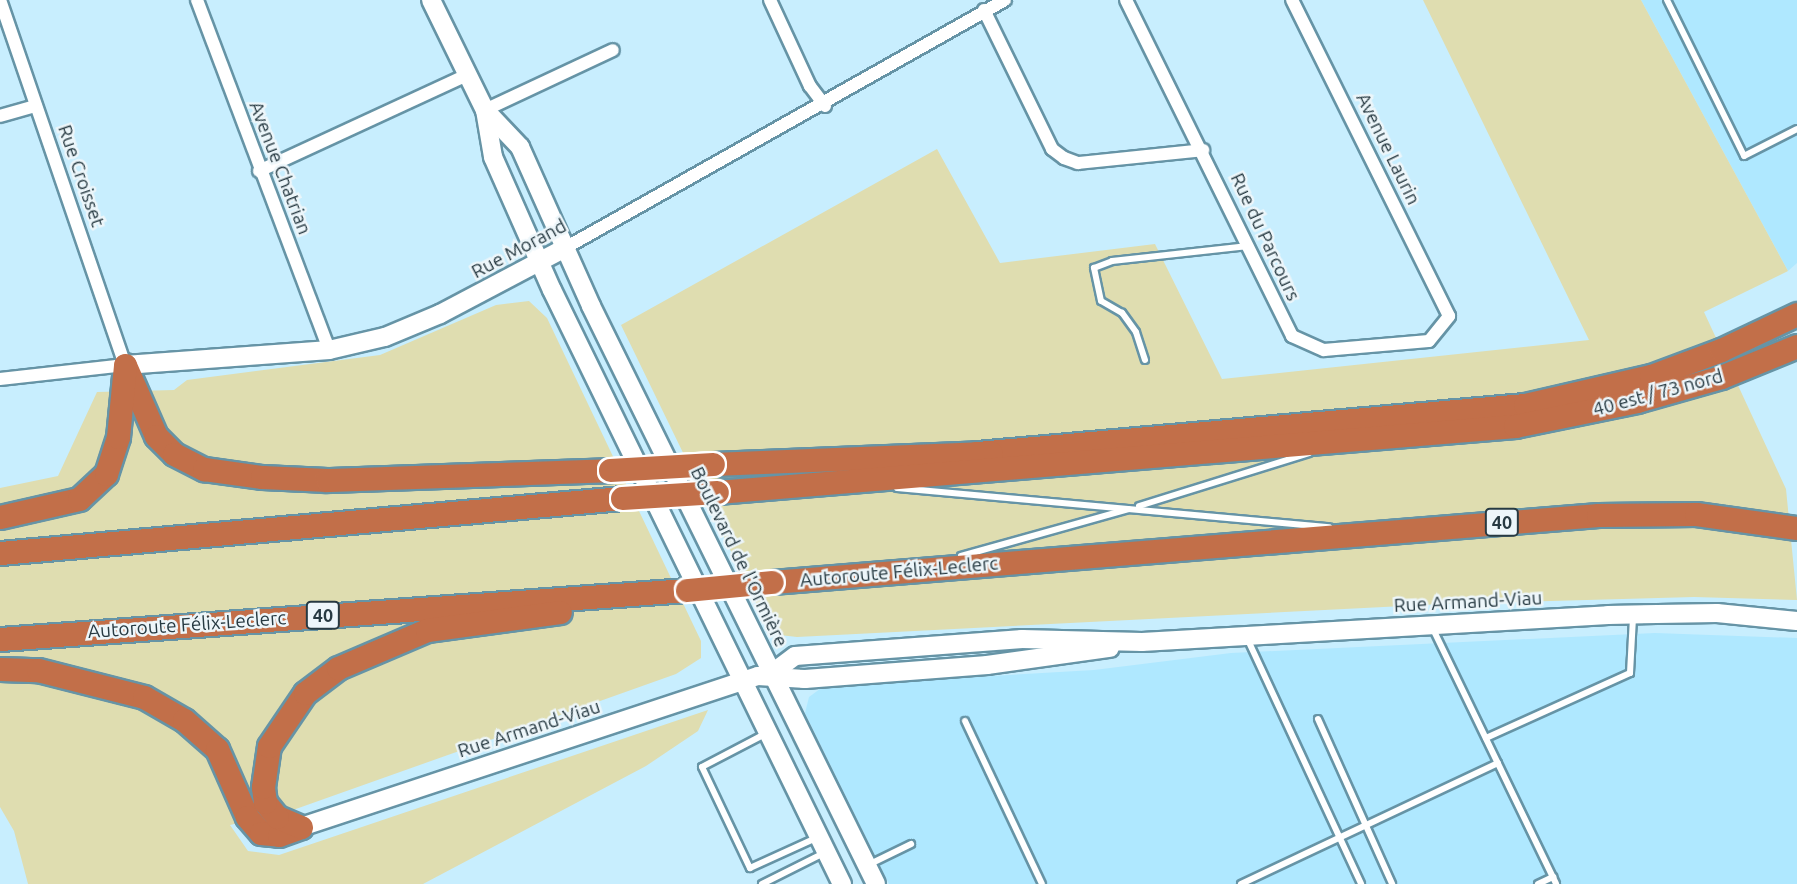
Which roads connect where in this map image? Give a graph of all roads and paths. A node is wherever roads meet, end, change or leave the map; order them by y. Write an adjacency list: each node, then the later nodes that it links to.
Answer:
1 (0, 0): 12 (street, Rue Croisset)
2 (197, 0): 18 (street, Avenue Chatrian)
3 (431, 0): 11 (street)
4 (769, 0): 13 (street)
5 (1005, 0): 9 (street, Rue Morand)
6 (1126, 0): 17 (street, Rue du Parcours)
7 (1292, 0): 23 (street, Avenue Laurin)
8 (1667, 0): 16 (lane)
9 (984, 10): 13 (street, Rue Morand); 17 (street)
10 (613, 50): 14 (street)
11 (467, 75): 14 (street); 18 (street)
12 (36, 106): 15 (street); 28 (street, Rue Croisset)
13 (825, 106): 20 (street, Rue Morand)
14 (485, 110): 20 (street, Boulevard de l'Ormière); 21 (street)
15 (0, 116)
16 (1797, 129)
17 (1203, 150): 19 (street, Rue du Parcours)
18 (259, 171): 26 (street, Avenue Chatrian)
19 (1248, 246): 23 (street, Rue du Parcours); 27 (lane)
20 (565, 248): 21 (street, Rue Morand); 48 (street, Boulevard de l'Ormière)
21 (539, 262): 26 (street, Rue Morand); 49 (street)
22 (1797, 314): 32 (highway)
23 (1449, 316)
24 (1797, 327): 30 (highway)
25 (1797, 346): 30 (highway, 40 est / 73 nord)
26 (329, 350): 28 (street, Rue Morand)
27 (1145, 360)
28 (125, 365): 29 (street, Rue Morand); 32 (highway, bridge); 36 (highway)
29 (0, 379)
30 (1515, 426): 31 (highway)
31 (1341, 443): 33 (highway); 35 (lane)
32 (977, 453): 33 (highway)
33 (1201, 454): 34 (highway)
34 (828, 482): 35 (lane); 39 (highway, bridge)
35 (1134, 508): 38 (lane); 40 (lane)
36 (0, 517)
37 (1797, 528): 38 (highway, Autoroute Félix-Leclerc / 40)
38 (1379, 532): 40 (highway, Autoroute Félix-Leclerc / 40)
39 (0, 553)
40 (916, 569): 41 (highway, Autoroute Félix-Leclerc / 40, bridge)
41 (687, 590): 46 (highway, Autoroute Félix-Leclerc / 40); 55 (highway)
42 (1633, 615): 43 (street, Rue Armand-Viau); 44 (street, Rue Armand-Viau); 53 (lane)
43 (1797, 621)
44 (1431, 625): 45 (street, Rue Armand-Viau); 53 (lane)
45 (1247, 637): 48 (street, Rue Armand-Viau); 57 (lane)
46 (0, 639)
47 (0, 669): 55 (highway)
48 (771, 674): 49 (street, Rue Armand-Viau); 60 (street, Boulevard de l'Ormière)
49 (741, 680): 52 (street); 55 (street, Rue Armand-Viau)
50 (1318, 719): 56 (lane)
51 (965, 721): 65 (lane)
52 (767, 733): 59 (street); 59 (lane)
53 (1486, 738): 54 (lane)
54 (1498, 763): 56 (lane); 61 (lane)
55 (301, 827)
56 (1364, 827): 57 (lane); 68 (lane)
57 (1338, 838): 66 (lane); 67 (lane)
58 (911, 844): 60 (lane)
59 (822, 845): 62 (lane); 63 (street)
60 (867, 865): 64 (street, Boulevard de l'Ormière)
61 (1555, 881): 69 (lane)
62 (762, 884)
63 (842, 884)
64 (876, 884)
65 (1042, 884)
66 (1241, 884)
67 (1361, 884)
68 (1392, 884)
69 (1538, 884)

